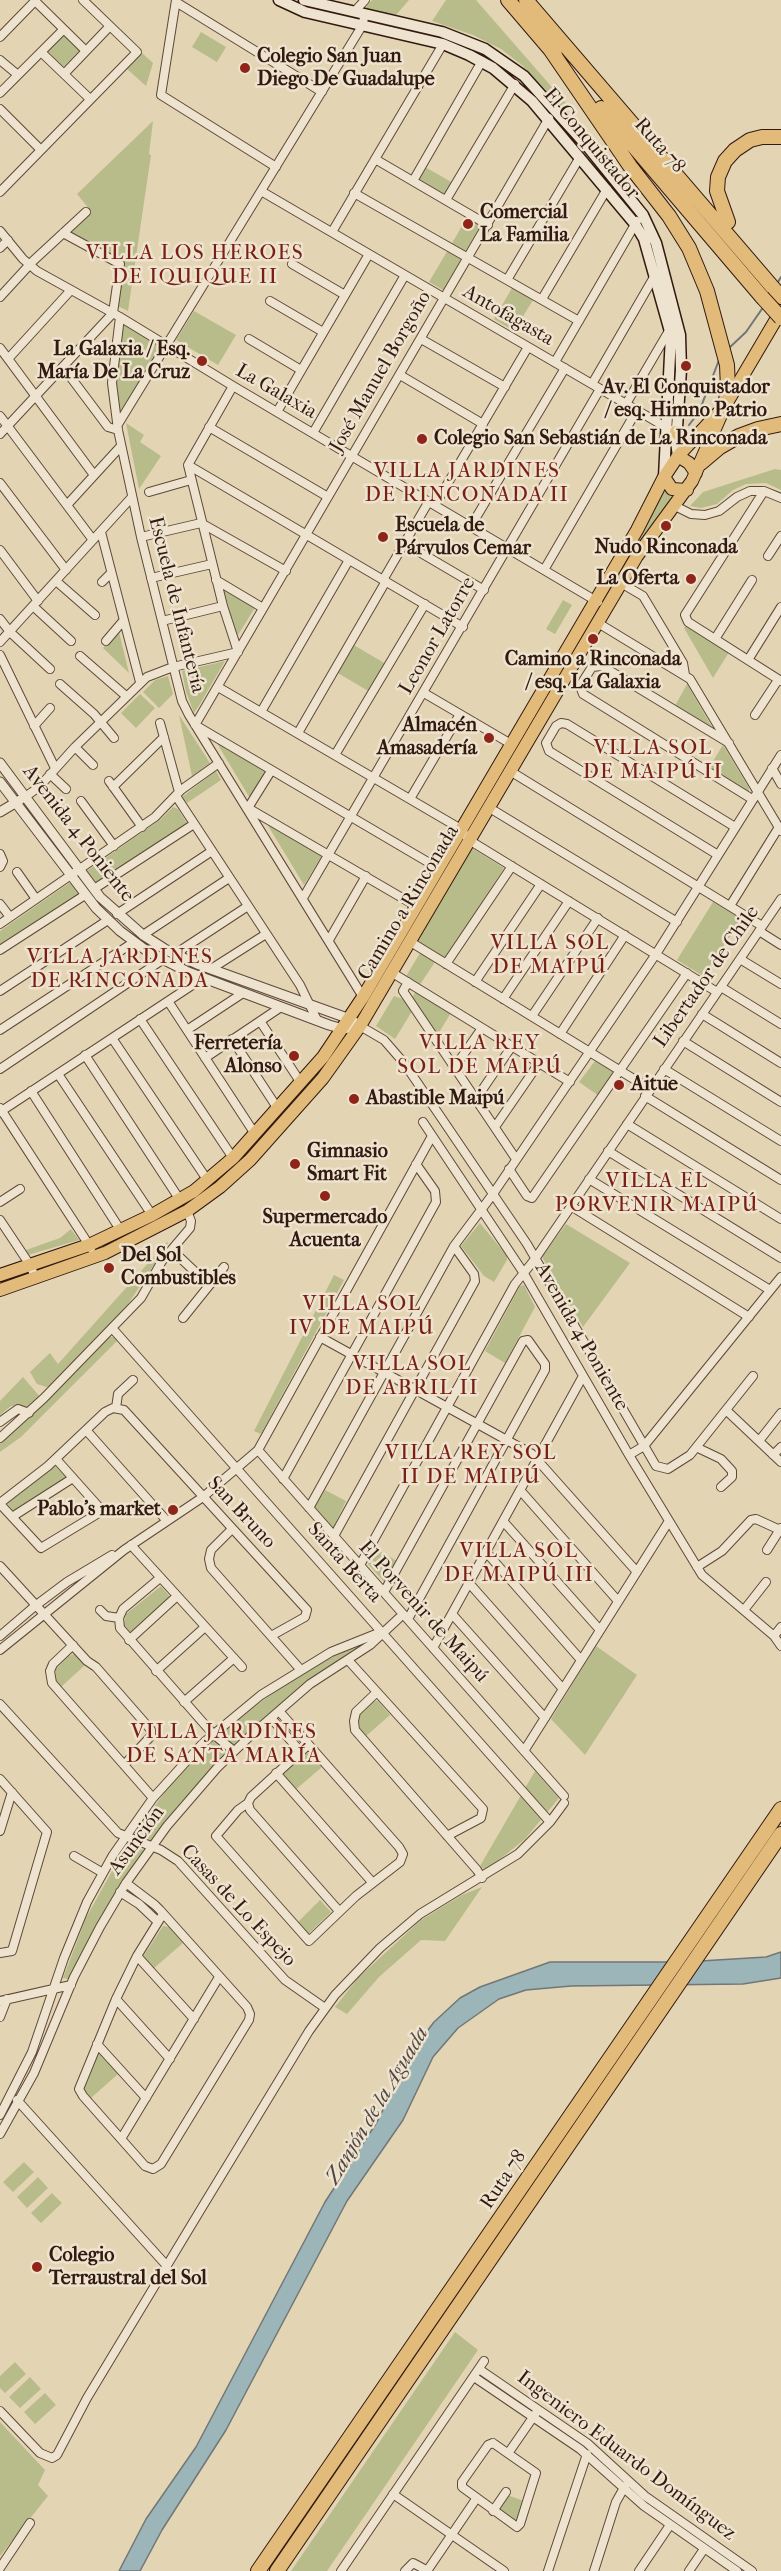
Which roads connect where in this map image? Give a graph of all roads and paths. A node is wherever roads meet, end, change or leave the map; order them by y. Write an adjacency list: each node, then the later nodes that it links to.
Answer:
1 (83, 0): 10 (street)
2 (279, 0): 11 (main road, El Conquistador)
3 (304, 0): 9 (main road, El Conquistador)
4 (365, 0): 9 (street)
5 (508, 0): 15 (highway, Ruta 78)
6 (526, 0): 20 (highway, Ruta 78)
7 (36, 1): 12 (street); 13 (street)
8 (176, 1): 24 (street); 34 (street)
9 (360, 13): 11 (street); 27 (main road, El Conquistador)
10 (110, 26): 16 (street); 26 (street)
11 (362, 26): 14 (main road, El Conquistador); 24 (street)
12 (63, 30): 16 (street); 17 (street)
13 (0, 37)
14 (443, 44): 19 (main road, El Conquistador); 33 (street)
15 (549, 49): 68 (highway, Ruta 78, bridge); 89 (highway)
16 (86, 51): 21 (street)
17 (41, 52): 21 (street); 22 (street)
18 (0, 60): 22 (street)
19 (482, 62): 23 (main road, El Conquistador); 35 (street)
20 (579, 62): 43 (highway); 58 (highway, Ruta 78)
21 (64, 74): 26 (street)
22 (18, 75): 25 (street)
23 (515, 84): 29 (main road, El Conquistador); 40 (street)
24 (322, 92): 34 (street)
25 (0, 93)
26 (90, 99): 31 (street)
27 (555, 109): 29 (street, José Manuel Borgoño); 42 (main road, El Conquistador)
28 (0, 110): 31 (street)
29 (548, 120): 32 (main road, El Conquistador); 45 (street, José Manuel Borgoño)
30 (781, 137): 43 (highway)
31 (41, 150): 38 (street)
32 (580, 157): 36 (main road, El Conquistador); 57 (street)
33 (375, 159): 35 (street); 39 (street)
34 (276, 167): 37 (street)
35 (413, 181): 40 (street)
36 (607, 189): 44 (main road, El Conquistador); 64 (street)
37 (261, 191): 47 (street, Antofagasta); 74 (street)
38 (0, 192)
39 (354, 193): 47 (street); 52 (street)
40 (446, 200): 45 (street)
41 (86, 212): 48 (street)
42 (643, 215): 44 (street); 98 (main road, El Conquistador)
43 (728, 222): 58 (highway)
44 (635, 224): 56 (main road, El Conquistador); 69 (street)
45 (488, 225): 52 (street, José Manuel Borgoño)
46 (0, 231): 49 (street, La Galaxia)
47 (332, 232): 51 (street, Antofagasta)
48 (63, 233): 54 (street); 67 (street, Escuela de Infantería)
49 (8, 240): 50 (street); 54 (street, La Galaxia)
50 (0, 248)
51 (369, 254): 55 (street, Antofagasta); 60 (street)
52 (469, 258): 57 (street); 63 (street, José Manuel Borgoño)
53 (292, 264): 60 (street)
54 (29, 265): 59 (street, La Galaxia); 61 (street)
55 (405, 275): 63 (street, Antofagasta); 99 (street)
56 (654, 277): 70 (main road, El Conquistador); 83 (street)
57 (507, 280): 64 (street)
58 (775, 281): 62 (highway, Ruta 78)
59 (71, 290): 67 (street, La Galaxia); 77 (street)
60 (345, 295): 71 (street)
61 (0, 297)
62 (781, 297)
63 (445, 298): 73 (street, José Manuel Borgoño); 75 (street, Antofagasta)
64 (542, 299): 69 (street)
65 (270, 301): 71 (street)
66 (781, 311): 89 (main road, Camino a Rinconada)
67 (117, 315): 74 (street, La Galaxia); 79 (street); 97 (street, Escuela de Infantería)
68 (781, 318)
69 (579, 321): 78 (street)
70 (670, 329): 88 (street); 98 (main road, El Conquistador)
71 (323, 332): 81 (street)
72 (249, 339): 81 (street)
73 (421, 339): 82 (street, José Manuel Borgoño); 85 (street)
74 (166, 345): 84 (street, La Galaxia); 97 (street)
75 (528, 347): 78 (street, Antofagasta); 85 (street)
76 (0, 348): 77 (street)
77 (8, 359): 87 (street)
78 (555, 363): 80 (street, Antofagasta)
79 (63, 367): 87 (street); 97 (street)
80 (565, 368): 83 (street, Antofagasta); 121 (street)
81 (301, 370): 91 (street)
82 (400, 375): 93 (street); 103 (street, José Manuel Borgoño)
83 (592, 384): 86 (street, Antofagasta)
84 (233, 386): 91 (street, La Galaxia); 96 (street)
85 (505, 387): 93 (street)
86 (600, 389): 88 (street, Antofagasta); 128 (street, Leonor Latorre)
87 (35, 396): 95 (street); 107 (street)
88 (626, 404): 90 (street, Antofagasta)
89 (725, 406): 101 (main road, Camino a Rinconada); 106 (main road, Camino a Rinconada)
90 (637, 410): 98 (street, Antofagasta); 134 (street)
91 (277, 412): 99 (street, La Galaxia)
92 (0, 416): 95 (street)
93 (483, 424): 117 (street)
94 (781, 424): 106 (highway)
95 (8, 426): 100 (street); 118 (street)
96 (209, 427): 105 (street); 115 (street)
97 (117, 428): 102 (street, Escuela de Infantería)
98 (671, 430): 101 (main road); 104 (main road, El Conquistador); 108 (main road, El Conquistador)
99 (313, 433): 103 (street, La Galaxia)
100 (0, 434)
101 (691, 441): 104 (main road, Camino a Rinconada)
102 (121, 446): 107 (street); 114 (street, Escuela de Infantería)
103 (352, 456): 115 (street, José Manuel Borgoño); 117 (street, La Galaxia)
104 (678, 456): 106 (main road); 108 (main road, Camino a Rinconada)
105 (188, 465): 109 (street); 123 (street)
106 (698, 468): 111 (main road, Camino a Rinconada)
107 (94, 475): 118 (street)
108 (664, 477): 111 (main road); 145 (main road, Camino a Rinconada)
109 (191, 480): 113 (street); 120 (street)
110 (0, 483): 133 (street)
111 (687, 490): 119 (main road, Camino a Rinconada)
112 (764, 490): 116 (street); 119 (street); 159 (street)
113 (149, 492)
114 (132, 497): 122 (street); 125 (street, Escuela de Infantería)
115 (328, 497): 123 (street, José Manuel Borgoño)
116 (781, 498)
117 (432, 503): 121 (street, La Galaxia); 127 (street)
118 (67, 505): 126 (street)
119 (675, 506): 143 (main road, Camino a Rinconada)
120 (201, 523): 125 (street); 132 (street); 135 (street)
121 (471, 526): 128 (street, La Galaxia)
122 (101, 532): 126 (street); 136 (street)
123 (307, 534): 131 (street); 135 (street, José Manuel Borgoño)
124 (781, 536): 130 (street)
125 (141, 537): 137 (street, Escuela de Infantería)
126 (93, 540): 133 (street)
127 (404, 543): 141 (street); 144 (street)
128 (508, 549): 134 (street, La Galaxia); 144 (street, Leonor Latorre)
129 (0, 550): 146 (street)
130 (768, 556)
131 (349, 560): 141 (street); 179 (street)
132 (212, 564): 137 (street); 138 (street)
133 (66, 570): 140 (street)
134 (544, 570): 145 (street, La Galaxia)
135 (286, 571): 150 (street, José Manuel Borgoño)
136 (111, 573): 142 (street); 154 (street)
137 (151, 578): 155 (street, Escuela de Infantería)
138 (216, 580): 148 (street); 150 (street)
139 (752, 580): 159 (street)
140 (56, 581): 146 (street); 152 (street)
141 (385, 581): 147 (street); 187 (street)
142 (102, 582)
143 (621, 583): 151 (main road, Camino a Rinconada); 170 (street)
144 (484, 590): 157 (street, Leonor Latorre)
145 (596, 600): 151 (street, La Galaxia); 192 (main road, Camino a Rinconada)
146 (36, 604): 158 (street); 160 (street)
147 (424, 604): 157 (street); 194 (street)
148 (223, 606): 155 (street); 163 (street)
149 (781, 607): 166 (street)
150 (263, 608): 163 (street, José Manuel Borgoño)
151 (606, 608): 156 (main road, Camino a Rinconada)
152 (95, 615)
153 (0, 619): 158 (street)
154 (123, 621): 161 (street); 173 (street)
155 (162, 621): 167 (street, Escuela de Infantería)
156 (598, 622): 168 (main road, Camino a Rinconada); 170 (street)
157 (463, 627): 176 (street, Leonor Latorre)
158 (10, 632): 162 (street); 169 (street)
159 (715, 639): 166 (street)
160 (71, 641)
161 (106, 641)
162 (0, 642)
163 (238, 652): 167 (street); 175 (street, José Manuel Borgoño)
164 (0, 655): 186 (street)
165 (80, 656): 177 (street)
166 (748, 660): 172 (street)
167 (173, 667): 173 (street); 184 (street, Escuela de Infantería)
168 (571, 668): 171 (street); 185 (main road, Camino a Rinconada)
169 (50, 669)
170 (685, 675): 191 (street)
171 (585, 676): 191 (street); 211 (street)
172 (780, 681): 181 (street)
173 (140, 682): 177 (street)
174 (60, 684): 182 (street)
175 (218, 687): 179 (street); 184 (street, José Manuel Borgoño)
176 (424, 693): 180 (street); 203 (street, Leonor Latorre)
177 (126, 696): 182 (street)
178 (50, 708): 186 (street)
179 (261, 712): 187 (street)
180 (460, 714): 192 (street); 210 (street)
181 (755, 715)
182 (100, 722): 190 (street); 193 (street)
183 (160, 723): 189 (street)
184 (195, 725): 197 (street, Escuela de Infantería); 201 (street)
185 (537, 725): 188 (street); 202 (main road, Camino a Rinconada)
186 (34, 726): 200 (street)
187 (298, 733): 194 (street)
188 (551, 734): 220 (street); 228 (street)
189 (164, 737): 208 (street); 219 (street)
190 (114, 738)
191 (729, 743): 207 (street)
192 (511, 744): 221 (main road, Camino a Rinconada)
193 (75, 747): 198 (street); 200 (street)
194 (335, 755): 203 (street)
195 (781, 755): 199 (street)
196 (0, 763): 209 (street, Avenida 4 Poniente)
197 (219, 763): 208 (street); 215 (street, Escuela de Infantería)
198 (93, 765)
199 (772, 768): 205 (street); 207 (street)
200 (53, 771): 206 (street); 209 (street)
201 (271, 771): 215 (street); 217 (street)
202 (510, 771): 214 (main road, Camino a Rinconada); 238 (street)
203 (374, 778): 210 (street); 217 (street, Leonor Latorre)
204 (0, 782): 213 (street, Avenida 4 Poniente)
205 (781, 784)
206 (66, 789)
207 (757, 791): 211 (street); 222 (street)
208 (177, 794): 218 (street); 219 (street)
209 (25, 797): 213 (street); 232 (street, Avenida 4 Poniente)
210 (410, 799): 221 (street)
211 (752, 799): 220 (street)
212 (81, 801): 224 (street)
213 (16, 802): 216 (street); 234 (street, Avenida 4 Poniente)
214 (488, 807): 223 (main road, Camino a Rinconada); 253 (street)
215 (248, 808): 227 (street); 241 (street, Escuela de Infantería)
216 (0, 812)
217 (351, 817): 227 (street, Leonor Latorre); 231 (street)
218 (194, 824): 225 (street); 239 (street)
219 (141, 827): 224 (street)
220 (735, 827): 228 (street)
221 (461, 829): 223 (street); 231 (main road, Camino a Rinconada)
222 (780, 829): 248 (street)
223 (469, 840): 229 (street); 260 (main road, Camino a Rinconada)
224 (114, 846): 232 (street)
225 (212, 851): 236 (street); 249 (street)
226 (0, 854): 230 (street)
227 (329, 854): 235 (street); 241 (street, Leonor Latorre)
228 (718, 855): 238 (street)
229 (512, 866): 237 (street); 268 (street)
230 (0, 867)
231 (438, 868): 247 (main road, Camino a Rinconada)
232 (79, 870): 234 (street); 239 (street, Avenida 4 Poniente)
233 (17, 872): 242 (street)
234 (70, 876): 240 (street, Avenida 4 Poniente); 242 (street)
235 (366, 876): 247 (street); 259 (street)
236 (229, 878): 246 (street); 257 (street)
237 (541, 884): 244 (street); 273 (street)
238 (699, 887): 248 (street); 253 (street)
239 (94, 889): 249 (street, Avenida 4 Poniente)
240 (85, 895): 252 (street, Avenida 4 Poniente); 263 (street)
241 (303, 898): 259 (street, Escuela de Infantería)
242 (36, 899): 250 (street)
243 (781, 899): 255 (street, Libertador de Chile)
244 (569, 901): 251 (street); 280 (street)
245 (0, 904): 250 (street)
246 (248, 906): 256 (street); 264 (street)
247 (416, 906): 279 (main road, Camino a Rinconada)
248 (730, 906): 255 (street)
249 (117, 914): 257 (street, Avenida 4 Poniente)
250 (10, 917): 254 (street)
251 (598, 918): 258 (street); 285 (street)
252 (108, 920): 261 (street, Avenida 4 Poniente); 277 (street)
253 (677, 922): 265 (street)
254 (0, 924)
255 (760, 929): 262 (street); 266 (street, Libertador de Chile)
256 (266, 934): 269 (street); 282 (street)
257 (143, 935): 264 (street, Avenida 4 Poniente)
258 (625, 935): 265 (street); 294 (street)
259 (329, 940): 279 (street, Escuela de Infantería)
260 (409, 941): 268 (street); 270 (main road, Camino a Rinconada)
261 (134, 942): 267 (street, Avenida 4 Poniente); 292 (street)
262 (781, 945)
263 (0, 950)
264 (175, 954): 269 (street, Avenida 4 Poniente)
265 (656, 954): 271 (street); 299 (street)
266 (740, 959): 275 (street); 276 (street, Libertador de Chile)
267 (162, 960): 272 (street, Avenida 4 Poniente); 305 (street)
268 (446, 964): 273 (street)
269 (211, 969): 282 (street, Avenida 4 Poniente)
270 (391, 972): 274 (street); 289 (main road, Camino a Rinconada)
271 (687, 973): 276 (street); 307 (street)
272 (203, 978): 278 (street, Avenida 4 Poniente); 281 (street)
273 (475, 981): 280 (street)
274 (408, 982): 291 (street); 304 (street)
275 (781, 984)
276 (719, 989): 284 (street, Libertador de Chile); 290 (street)
277 (0, 991)
278 (243, 993): 283 (street, Avenida 4 Poniente); 293 (street)
279 (363, 997): 289 (main road, Camino a Rinconada)
280 (503, 999): 285 (street)
281 (168, 1001): 286 (street); 293 (street)
282 (310, 1006): 287 (street); 289 (street, Avenida 4 Poniente)
283 (281, 1007): 287 (street, Avenida 4 Poniente); 288 (street)
284 (702, 1014): 297 (street, Libertador de Chile); 303 (street)
285 (532, 1016): 294 (street)
286 (140, 1019): 295 (street); 324 (street)
287 (317, 1020): 289 (street, Avenida 4 Poniente)
288 (260, 1021): 296 (street); 310 (street)
289 (351, 1024): 310 (main road, Camino a Rinconada); 332 (street, Avenida 4 Poniente); 334 (main road, Camino a Rinconada)
290 (781, 1024)
291 (482, 1028): 298 (street); 304 (street)
292 (0, 1030)
293 (187, 1030): 301 (street)
294 (560, 1034): 299 (street)
295 (112, 1038): 300 (street); 330 (street)
296 (232, 1039): 301 (street); 315 (street)
297 (683, 1041): 306 (street, Libertador de Chile); 314 (street)
298 (512, 1046): 302 (street); 313 (street)
299 (590, 1052): 307 (street); 309 (street)
300 (85, 1055): 308 (street); 334 (street)
301 (205, 1058): 320 (street)
302 (539, 1063): 309 (street); 319 (street)
303 (781, 1063)
304 (454, 1068): 313 (street)
305 (0, 1069)
306 (664, 1069): 312 (street, Libertador de Chile); 322 (street)
307 (620, 1070): 312 (street); 327 (street)
308 (58, 1074): 311 (street); 337 (street)
309 (570, 1082): 325 (street)
310 (301, 1083): 315 (main road, Camino a Rinconada)
311 (31, 1091): 316 (street); 340 (street)
312 (648, 1092): 318 (street, Libertador de Chile); 329 (street)
313 (476, 1099): 319 (street)
314 (781, 1102)
315 (278, 1109): 320 (main road, Camino a Rinconada)
316 (1, 1110): 341 (street)
317 (423, 1122): 321 (street, Avenida 4 Poniente)
318 (627, 1124): 323 (street, Libertador de Chile); 338 (street)
319 (495, 1127): 325 (street)
320 (255, 1134): 324 (main road, Camino a Rinconada)
321 (432, 1136): 326 (street); 336 (street, Avenida 4 Poniente)
322 (781, 1141)
323 (608, 1151): 328 (street, Libertador de Chile); 345 (street)
324 (233, 1158): 330 (main road, Camino a Rinconada)
325 (516, 1159): 327 (street)
326 (416, 1164): 359 (street); 360 (street)
327 (509, 1169): 332 (street)
328 (589, 1179): 335 (street, Libertador de Chile); 355 (street)
329 (781, 1180)
330 (208, 1181): 334 (main road, Camino a Rinconada)
331 (20, 1189): 333 (street)
332 (493, 1194): 336 (street); 346 (street, Avenida 4 Poniente)
333 (0, 1202)
334 (184, 1206): 337 (main road, Camino a Rinconada); 343 (street); 344 (main road, Camino a Rinconada)
335 (571, 1206): 346 (street, Libertador de Chile); 356 (street)
336 (481, 1208): 342 (street); 349 (street, Avenida 4 Poniente)
337 (152, 1215): 340 (main road, Camino a Rinconada)
338 (781, 1219)
339 (0, 1220): 347 (street)
340 (121, 1231): 341 (main road, Camino a Rinconada)
341 (89, 1245): 344 (street); 347 (main road, Camino a Rinconada)
342 (454, 1246): 361 (street); 365 (street)
343 (172, 1250): 353 (street); 358 (street)
344 (96, 1256): 352 (main road, Camino a Rinconada)
345 (781, 1258)
346 (535, 1259): 349 (street, Libertador de Chile); 377 (street, Avenida 4 Poniente)
347 (30, 1265): 350 (main road, Camino a Rinconada); 352 (street)
348 (224, 1267): 353 (street)
349 (523, 1272): 362 (street, Avenida 4 Poniente); 366 (street, Libertador de Chile)
350 (0, 1275)
351 (781, 1277): 355 (street)
352 (36, 1279): 354 (main road, Camino a Rinconada)
353 (209, 1285): 357 (street)
354 (0, 1290)
355 (770, 1290): 356 (street)
356 (749, 1317): 377 (street)
357 (183, 1318)
358 (112, 1328): 369 (street); 386 (street, Santa Berta)
359 (320, 1337): 360 (street); 380 (street)
360 (352, 1354): 361 (street); 388 (street)
361 (385, 1372): 365 (street); 393 (street)
362 (583, 1376): 381 (street, Avenida 4 Poniente); 384 (street)
363 (753, 1376): 368 (street)
364 (134, 1380): 367 (street)
365 (415, 1389): 366 (street); 400 (street)
366 (447, 1407): 372 (street); 404 (street, Libertador de Chile)
367 (116, 1408): 373 (street); 391 (street, San Bruno)
368 (726, 1410): 376 (street); 379 (street)
369 (29, 1413): 371 (street); 374 (street)
370 (781, 1413): 376 (street)
371 (0, 1422)
372 (478, 1424): 375 (street); 375 (street); 411 (street)
373 (86, 1430): 383 (street); 395 (street)
374 (0, 1438)
375 (507, 1440): 384 (street); 421 (street)
376 (759, 1441): 382 (street)
377 (644, 1446): 379 (street, Avenida 4 Poniente); 381 (street)
378 (781, 1447): 382 (street)
379 (698, 1448): 389 (street)
380 (258, 1450): 386 (street); 388 (street, El Porvenir de Maipú)
381 (628, 1455): 397 (street, Avenida 4 Poniente)
382 (773, 1455): 385 (street)
383 (56, 1459): 387 (street); 392 (street)
384 (537, 1459): 390 (street); 407 (street)
385 (781, 1462)
386 (237, 1468): 391 (street); 425 (street, Santa Berta)
387 (73, 1478): 394 (street); 394 (street)
388 (283, 1479): 393 (street, El Porvenir de Maipú)
389 (720, 1487)
390 (520, 1490): 396 (street); 413 (street)
391 (203, 1497): 395 (street); 398 (street, San Bruno)
392 (0, 1503): 394 (street)
393 (309, 1508): 400 (street, El Porvenir de Maipú)
394 (12, 1517)
395 (167, 1521): 401 (street)
396 (503, 1521): 403 (street); 424 (street)
397 (669, 1521): 406 (street, Avenida 4 Poniente); 407 (street)
398 (232, 1529): 427 (street); 427 (street, San Bruno)
399 (780, 1529): 402 (street); 406 (street)
400 (334, 1536): 404 (street, El Porvenir de Maipú)
401 (127, 1547): 408 (street); 414 (street); 417 (street)
402 (767, 1551)
403 (486, 1552): 410 (street); 435 (street)
404 (360, 1565): 411 (street, El Porvenir de Maipú)
405 (0, 1566): 414 (street)
406 (700, 1571): 416 (street, Avenida 4 Poniente)
407 (637, 1572): 413 (street)
408 (160, 1578): 412 (street); 419 (street)
409 (766, 1582): 416 (street)
410 (469, 1583): 418 (street); 439 (street)
411 (384, 1592): 421 (street, El Porvenir de Maipú)
412 (176, 1597): 422 (street); 428 (street)
413 (618, 1601): 424 (street)
414 (35, 1606): 417 (street); 426 (street)
415 (100, 1610): 419 (street)
416 (744, 1610): 429 (street, Avenida 4 Poniente)
417 (44, 1613): 430 (street); 432 (street)
418 (452, 1614): 431 (street); 445 (street)
419 (119, 1618): 428 (street)
420 (399, 1618): 425 (street, Asunción)
421 (408, 1619): 431 (street, El Porvenir de Maipú)
422 (205, 1627): 433 (street); 438 (street)
423 (781, 1627): 429 (street)
424 (600, 1630): 435 (street)
425 (383, 1632): 434 (street, Asunción); 437 (street, Asunción); 458 (street, Santa Berta)
426 (1, 1634)
427 (271, 1636): 437 (street)
428 (129, 1640): 438 (street)
429 (778, 1641)
430 (73, 1645): 451 (street); 451 (street)
431 (433, 1648): 450 (street, El Porvenir de Maipú)
432 (0, 1650)
433 (234, 1658): 436 (street); 441 (street)
434 (348, 1660): 440 (street); 443 (street, Asunción)
435 (582, 1660): 439 (street)
436 (242, 1667)
437 (300, 1669): 446 (street, Asunción)
438 (156, 1671): 441 (street)
439 (563, 1689): 445 (street)
440 (377, 1692): 461 (street); 461 (street)
441 (184, 1702): 446 (street)
442 (0, 1704): 462 (street, Casas de Lo Espejo)
443 (279, 1711): 444 (street, Asunción); 447 (street)
444 (271, 1718): 448 (street, Asunción); 449 (street)
445 (545, 1718): 450 (street)
446 (213, 1734): 448 (street); 455 (street, Asunción)
447 (308, 1745): 449 (street); 467 (street)
448 (234, 1751): 463 (street, Asunción)
449 (300, 1751): 452 (street)
450 (524, 1751): 458 (street, El Porvenir de Maipú)
451 (124, 1765): 455 (street)
452 (276, 1773): 456 (street); 467 (street)
453 (0, 1779): 454 (street)
454 (12, 1792): 459 (street); 473 (street)
455 (153, 1798): 462 (street, Asunción)
456 (249, 1803): 470 (street); 470 (street)
457 (781, 1809): 507 (highway, Ruta 78)
458 (550, 1822): 466 (street)
459 (0, 1831)
460 (781, 1834): 508 (highway, Ruta 78)
461 (447, 1836): 466 (street)
462 (125, 1837): 463 (street, Casas de Lo Espejo); 465 (street, Asunción)
463 (152, 1846): 468 (street, Asunción); 480 (street, Casas de Lo Espejo)
464 (74, 1856): 465 (street)
465 (102, 1873): 477 (street, Asunción)
466 (482, 1878): 480 (street)
467 (372, 1882): 470 (street)
468 (126, 1883): 469 (street, Asunción); 471 (street)
469 (120, 1892): 472 (street); 476 (street, Asunción)
470 (339, 1911)
471 (164, 1914): 472 (street); 475 (street)
472 (157, 1921): 474 (street)
473 (0, 1953)
474 (137, 1956): 478 (street); 482 (street)
475 (219, 1977): 482 (street); 490 (street)
476 (70, 1985): 477 (street); 487 (street, Asunción)
477 (55, 1987): 479 (street); 485 (street, Asunción)
478 (116, 1999): 483 (street); 484 (street)
479 (3, 2000): 481 (street)
480 (325, 2008): 491 (street)
481 (0, 2017)
482 (194, 2019): 484 (street)
483 (97, 2044): 486 (street); 490 (street)
484 (170, 2059): 486 (street)
485 (11, 2096): 487 (street); 488 (street, Asunción)
486 (146, 2098): 490 (street)
487 (20, 2101): 489 (street, Asunción); 491 (street)
488 (0, 2115)
489 (0, 2134)
490 (121, 2139)
491 (167, 2266): 493 (street)
492 (474, 2377): 494 (street, Ingeniero Eduardo Domínguez); 494 (street, Ingeniero Eduardo Domínguez); 499 (street)
493 (0, 2411)
494 (536, 2413): 495 (street); 496 (street, Ingeniero Eduardo Domínguez); 497 (street, Ingeniero Eduardo Domínguez)
495 (509, 2452): 500 (street); 501 (street)
496 (586, 2454): 497 (street, Ingeniero Eduardo Domínguez); 513 (street)
497 (626, 2485): 503 (street, Ingeniero Eduardo Domínguez); 514 (street); 518 (street, Ingeniero Eduardo Domínguez)
498 (506, 2492): 501 (street)
499 (393, 2494): 504 (street); 509 (street)
500 (476, 2499): 501 (street); 504 (street)
501 (493, 2511)
502 (30, 2523): 506 (street)
503 (670, 2525): 505 (street, Ingeniero Eduardo Domínguez); 515 (street)
504 (452, 2535): 511 (street); 512 (street)
505 (704, 2549): 516 (street); 517 (street, Ingeniero Eduardo Domínguez)
506 (0, 2568)
507 (258, 2571)
508 (277, 2571)
509 (340, 2571)
510 (405, 2571): 511 (street)
511 (427, 2571)
512 (504, 2571)
513 (548, 2571)
514 (594, 2571)
515 (639, 2571)
516 (689, 2571)
517 (737, 2571)
518 (752, 2571)

